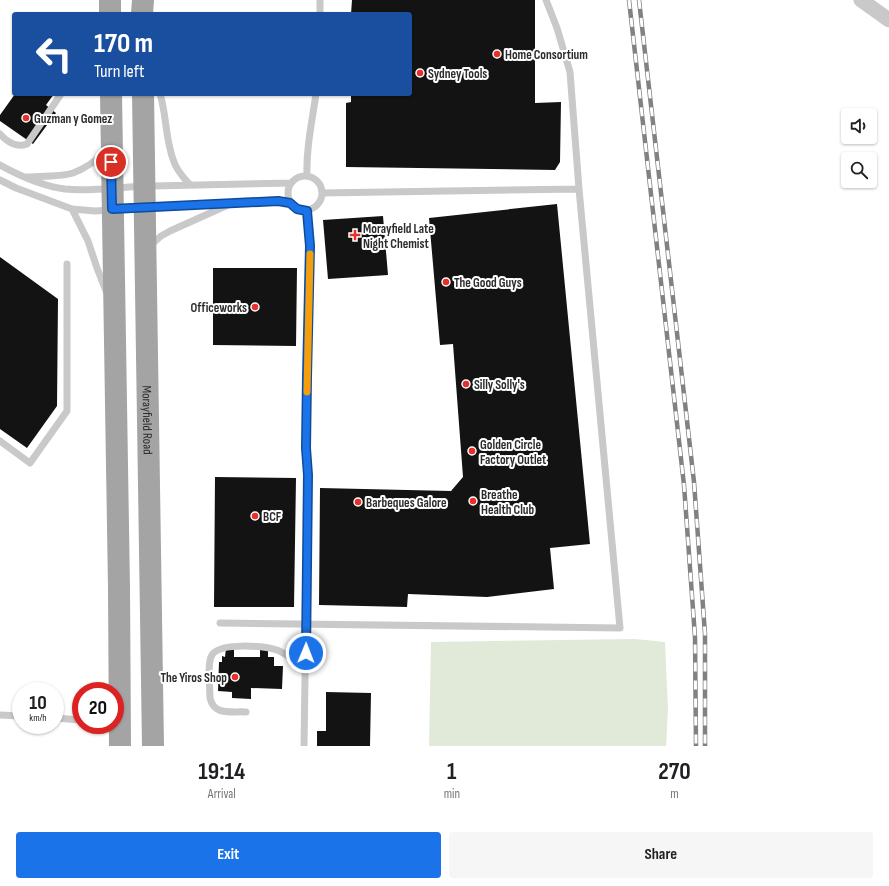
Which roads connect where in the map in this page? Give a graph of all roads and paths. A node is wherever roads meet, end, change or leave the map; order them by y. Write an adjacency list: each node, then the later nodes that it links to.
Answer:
1 (110, 0): 6 (main road)
2 (143, 0): 7 (main road)
3 (320, 0): 8 (lane)
4 (546, 0): 24 (lane)
5 (861, 0): 9 (street)
6 (110, 12)
7 (142, 12)
8 (320, 12)
9 (889, 20)
10 (60, 96): 15 (lane)
11 (111, 96): 16 (main road)
12 (142, 96): 23 (main road, Morayfield Road)
13 (160, 96): 22 (lane)
14 (316, 96): 18 (lane)
15 (0, 134)
16 (111, 148): 19 (lane); 26 (main road)
17 (0, 164): 19 (lane)
18 (307, 176): 21 (lane); 25 (lane)
19 (22, 177): 26 (lane)
20 (0, 180): 30 (lane)
21 (290, 183): 22 (lane); 28 (lane)
22 (190, 185): 23 (lane)
23 (144, 186): 26 (lane); 29 (main road, Morayfield Road)
24 (579, 189): 25 (lane); 37 (lane)
25 (322, 193): 31 (lane)
26 (112, 199): 29 (lane); 30 (lane); 34 (main road)
27 (232, 203): 28 (lane); 29 (lane); 32 (lane)
28 (290, 203): 31 (lane)
29 (144, 208): 32 (main road, Morayfield Road)
30 (72, 209): 34 (lane)
31 (307, 211): 37 (lane)
32 (145, 250): 45 (main road, Morayfield Road)
33 (67, 264): 35 (lane)
34 (114, 310): 39 (main road)
35 (0, 441)
36 (220, 623): 37 (lane)
37 (306, 624): 38 (lane)
38 (306, 668): 40 (lane); 46 (lane)
39 (118, 682)
40 (246, 712)
41 (0, 715): 42 (lane)
42 (12, 716)
43 (118, 734): 44 (main road)
44 (120, 746)
45 (153, 746)
46 (304, 746)

